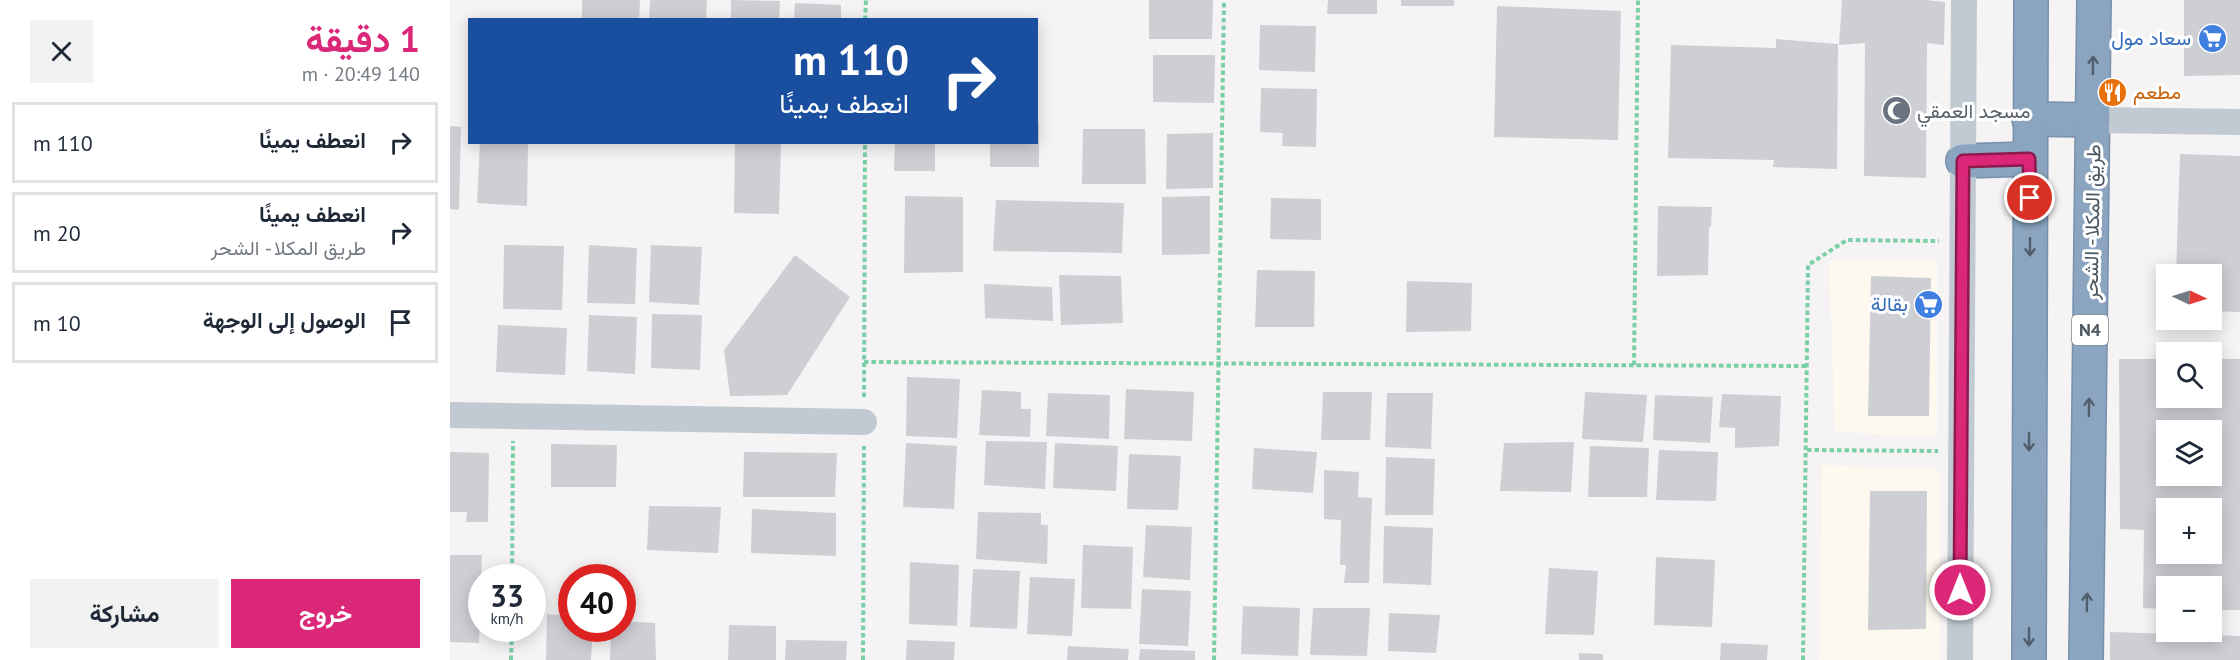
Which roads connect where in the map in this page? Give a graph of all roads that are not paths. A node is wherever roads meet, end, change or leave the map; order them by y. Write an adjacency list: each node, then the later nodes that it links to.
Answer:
1 (1964, 0): 8 (street)
2 (2031, 0): 4 (highway)
3 (2094, 0): 5 (highway, طريق المكلا - الشحر / N4, one-way to 3)
4 (2030, 119): 5 (highway); 7 (highway)
5 (2093, 120): 6 (street); 13 (highway, طريق المكلا - الشحر / N4, one-way to 5)
6 (2240, 122)
7 (2029, 159): 8 (highway); 12 (highway, one-way to 12)
8 (1963, 161): 11 (street)
9 (450, 416): 10 (street)
10 (864, 422)
11 (1960, 660)
12 (2029, 660)
13 (2086, 660)

